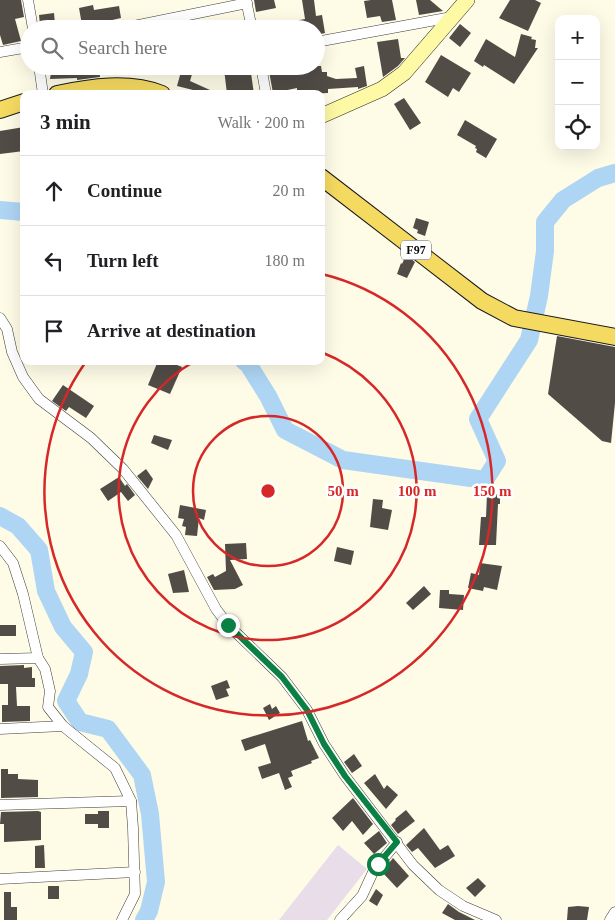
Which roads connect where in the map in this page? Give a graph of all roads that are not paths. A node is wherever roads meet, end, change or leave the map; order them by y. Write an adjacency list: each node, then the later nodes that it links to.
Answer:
1 (28, 0): 5 (street)
2 (466, 0): 4 (main road)
3 (247, 2): 6 (street); 7 (street)
4 (453, 16): 8 (street); 19 (main road)
5 (31, 20)
6 (162, 20)
7 (250, 20)
8 (325, 40)
9 (20, 49): 10 (street)
10 (0, 52)
11 (40, 75): 13 (street)
12 (263, 75): 16 (street)
13 (42, 90)
14 (76, 90): 15 (main road)
15 (145, 90)
16 (265, 90)
17 (20, 103): 18 (main road)
18 (0, 110)
19 (325, 114)
20 (325, 180): 22 (main road, F97)
21 (0, 318): 30 (street)
22 (615, 337)
23 (0, 546): 24 (street)
24 (38, 658): 25 (street); 26 (street)
25 (0, 659)
26 (63, 726): 27 (street); 28 (street)
27 (0, 729)
28 (131, 802): 29 (street); 31 (street)
29 (0, 805)
30 (397, 842): 35 (street); 36 (street)
31 (135, 872): 32 (street); 34 (street)
32 (0, 879)
33 (615, 912): 37 (street)
34 (122, 920)
35 (340, 920)
36 (496, 920)
37 (610, 920)

